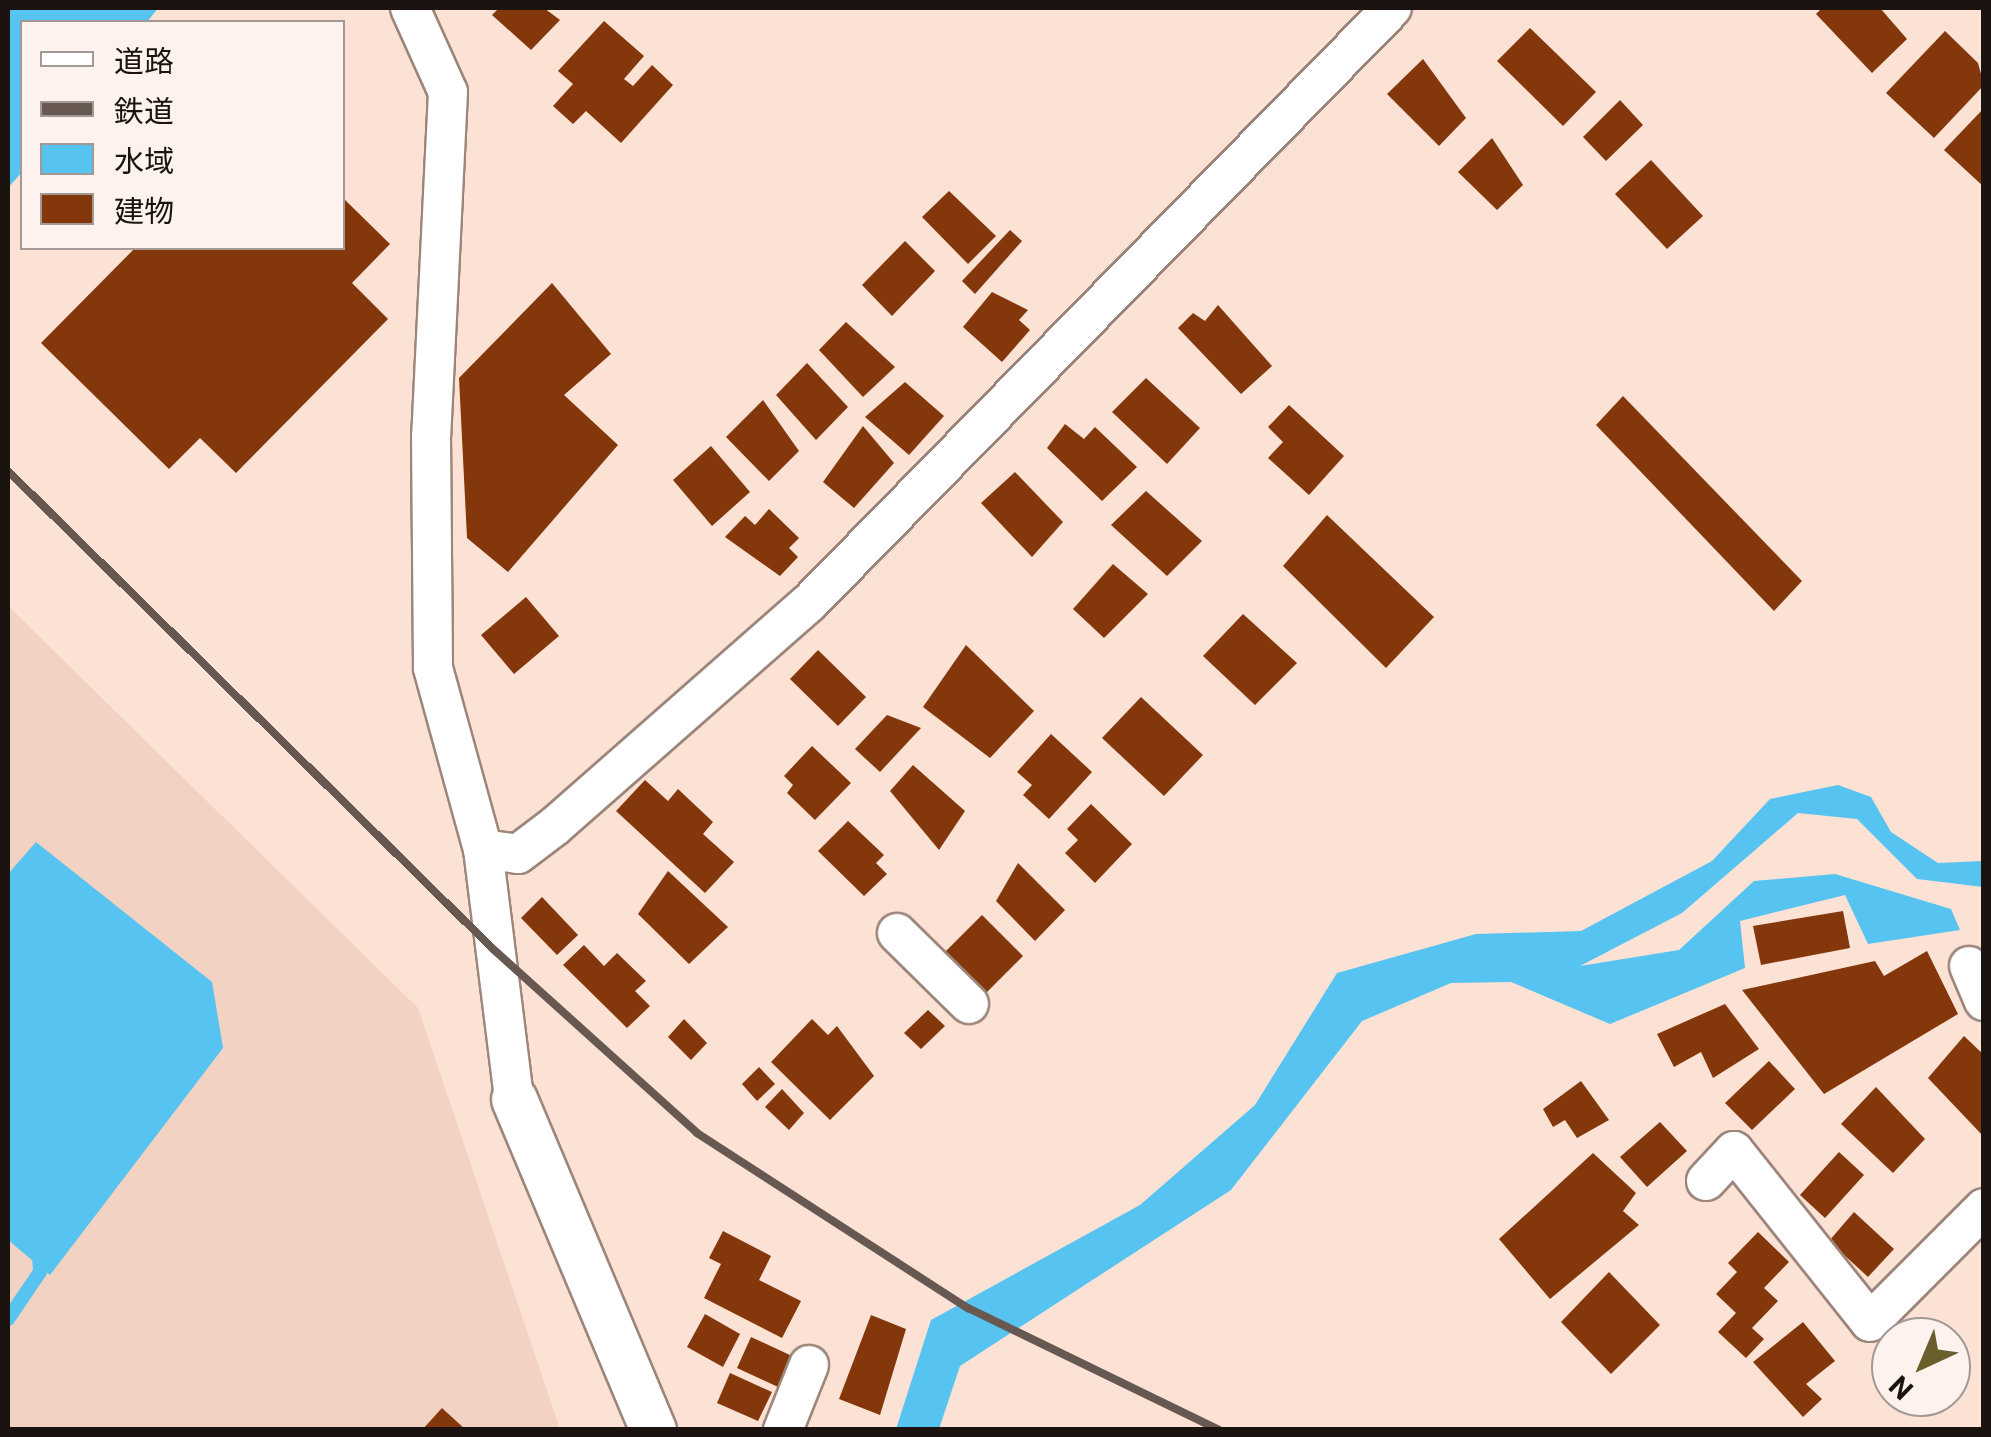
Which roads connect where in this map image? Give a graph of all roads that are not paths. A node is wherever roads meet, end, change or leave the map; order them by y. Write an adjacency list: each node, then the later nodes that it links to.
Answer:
1 (410, 8): 3 (street)
2 (1392, 8): 3 (street)
3 (484, 849): 8 (street)
4 (897, 933): 7 (street)
5 (1969, 966): 6 (street)
6 (1984, 1001)
7 (969, 1004)
8 (514, 1098): 12 (street)
9 (1706, 1181): 10 (street)
10 (1984, 1208)
11 (809, 1365): 13 (street)
12 (653, 1430)
13 (783, 1430)

